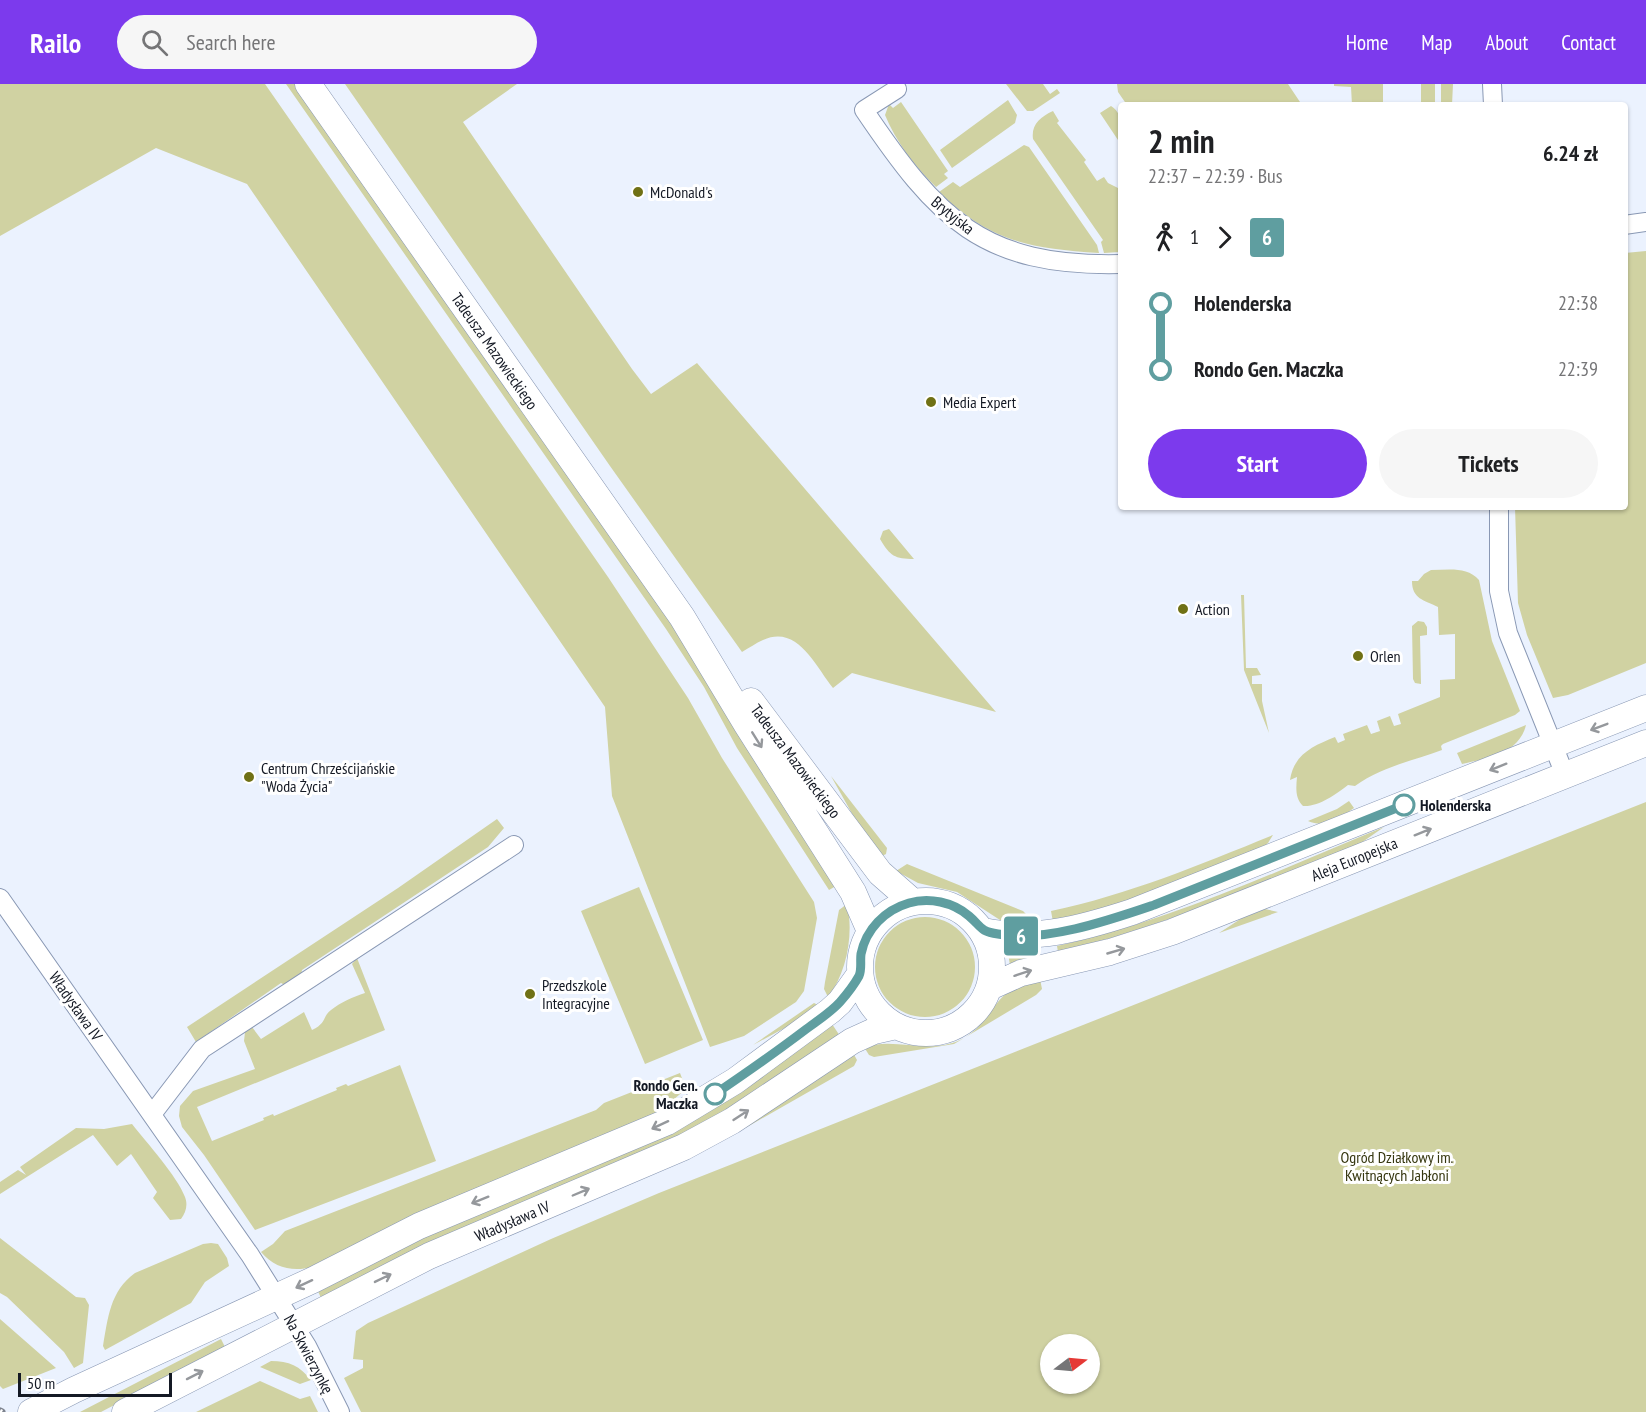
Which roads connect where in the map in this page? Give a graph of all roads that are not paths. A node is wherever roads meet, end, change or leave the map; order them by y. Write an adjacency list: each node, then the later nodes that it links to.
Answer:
1 (308, 84): 9 (main road, Tadeusza Mazowieckiego)
2 (1492, 84): 4 (street)
3 (897, 89): 7 (street, Brytyjska)
4 (1493, 102)
5 (1646, 222): 6 (street)
6 (1628, 224)
7 (1118, 264)
8 (1499, 510): 12 (street)
9 (682, 617): 16 (main road, Tadeusza Mazowieckiego); 18 (main road, Tadeusza Mazowieckiego, one-way to 18)
10 (1646, 708): 12 (main road, Aleja Europejska, one-way to 12)
11 (1646, 743): 13 (main road, Aleja Europejska)
12 (1552, 745): 13 (street); 17 (main road, Aleja Europejska, one-way to 17)
13 (1565, 775): 20 (main road, Aleja Europejska, one-way to 13)
14 (514, 844): 22 (street)
15 (0, 897): 22 (street, Władysława IV)
16 (913, 902): 17 (main road); 18 (main road)
17 (983, 931): 20 (main road)
18 (870, 932): 19 (main road)
19 (860, 974): 21 (main road); 23 (main road, Władysława IV, one-way to 23)
20 (990, 987): 21 (main road)
21 (896, 1026): 24 (main road, Władysława IV, one-way to 21)
22 (153, 1113): 23 (street, Władysława IV)
23 (276, 1296): 24 (street, Na Skwierzynkę); 25 (main road, Władysława IV)
24 (294, 1325): 26 (main road, Władysława IV, one-way to 24); 27 (street, Na Skwierzynkę)
25 (31, 1412)
26 (124, 1412)
27 (339, 1412)

